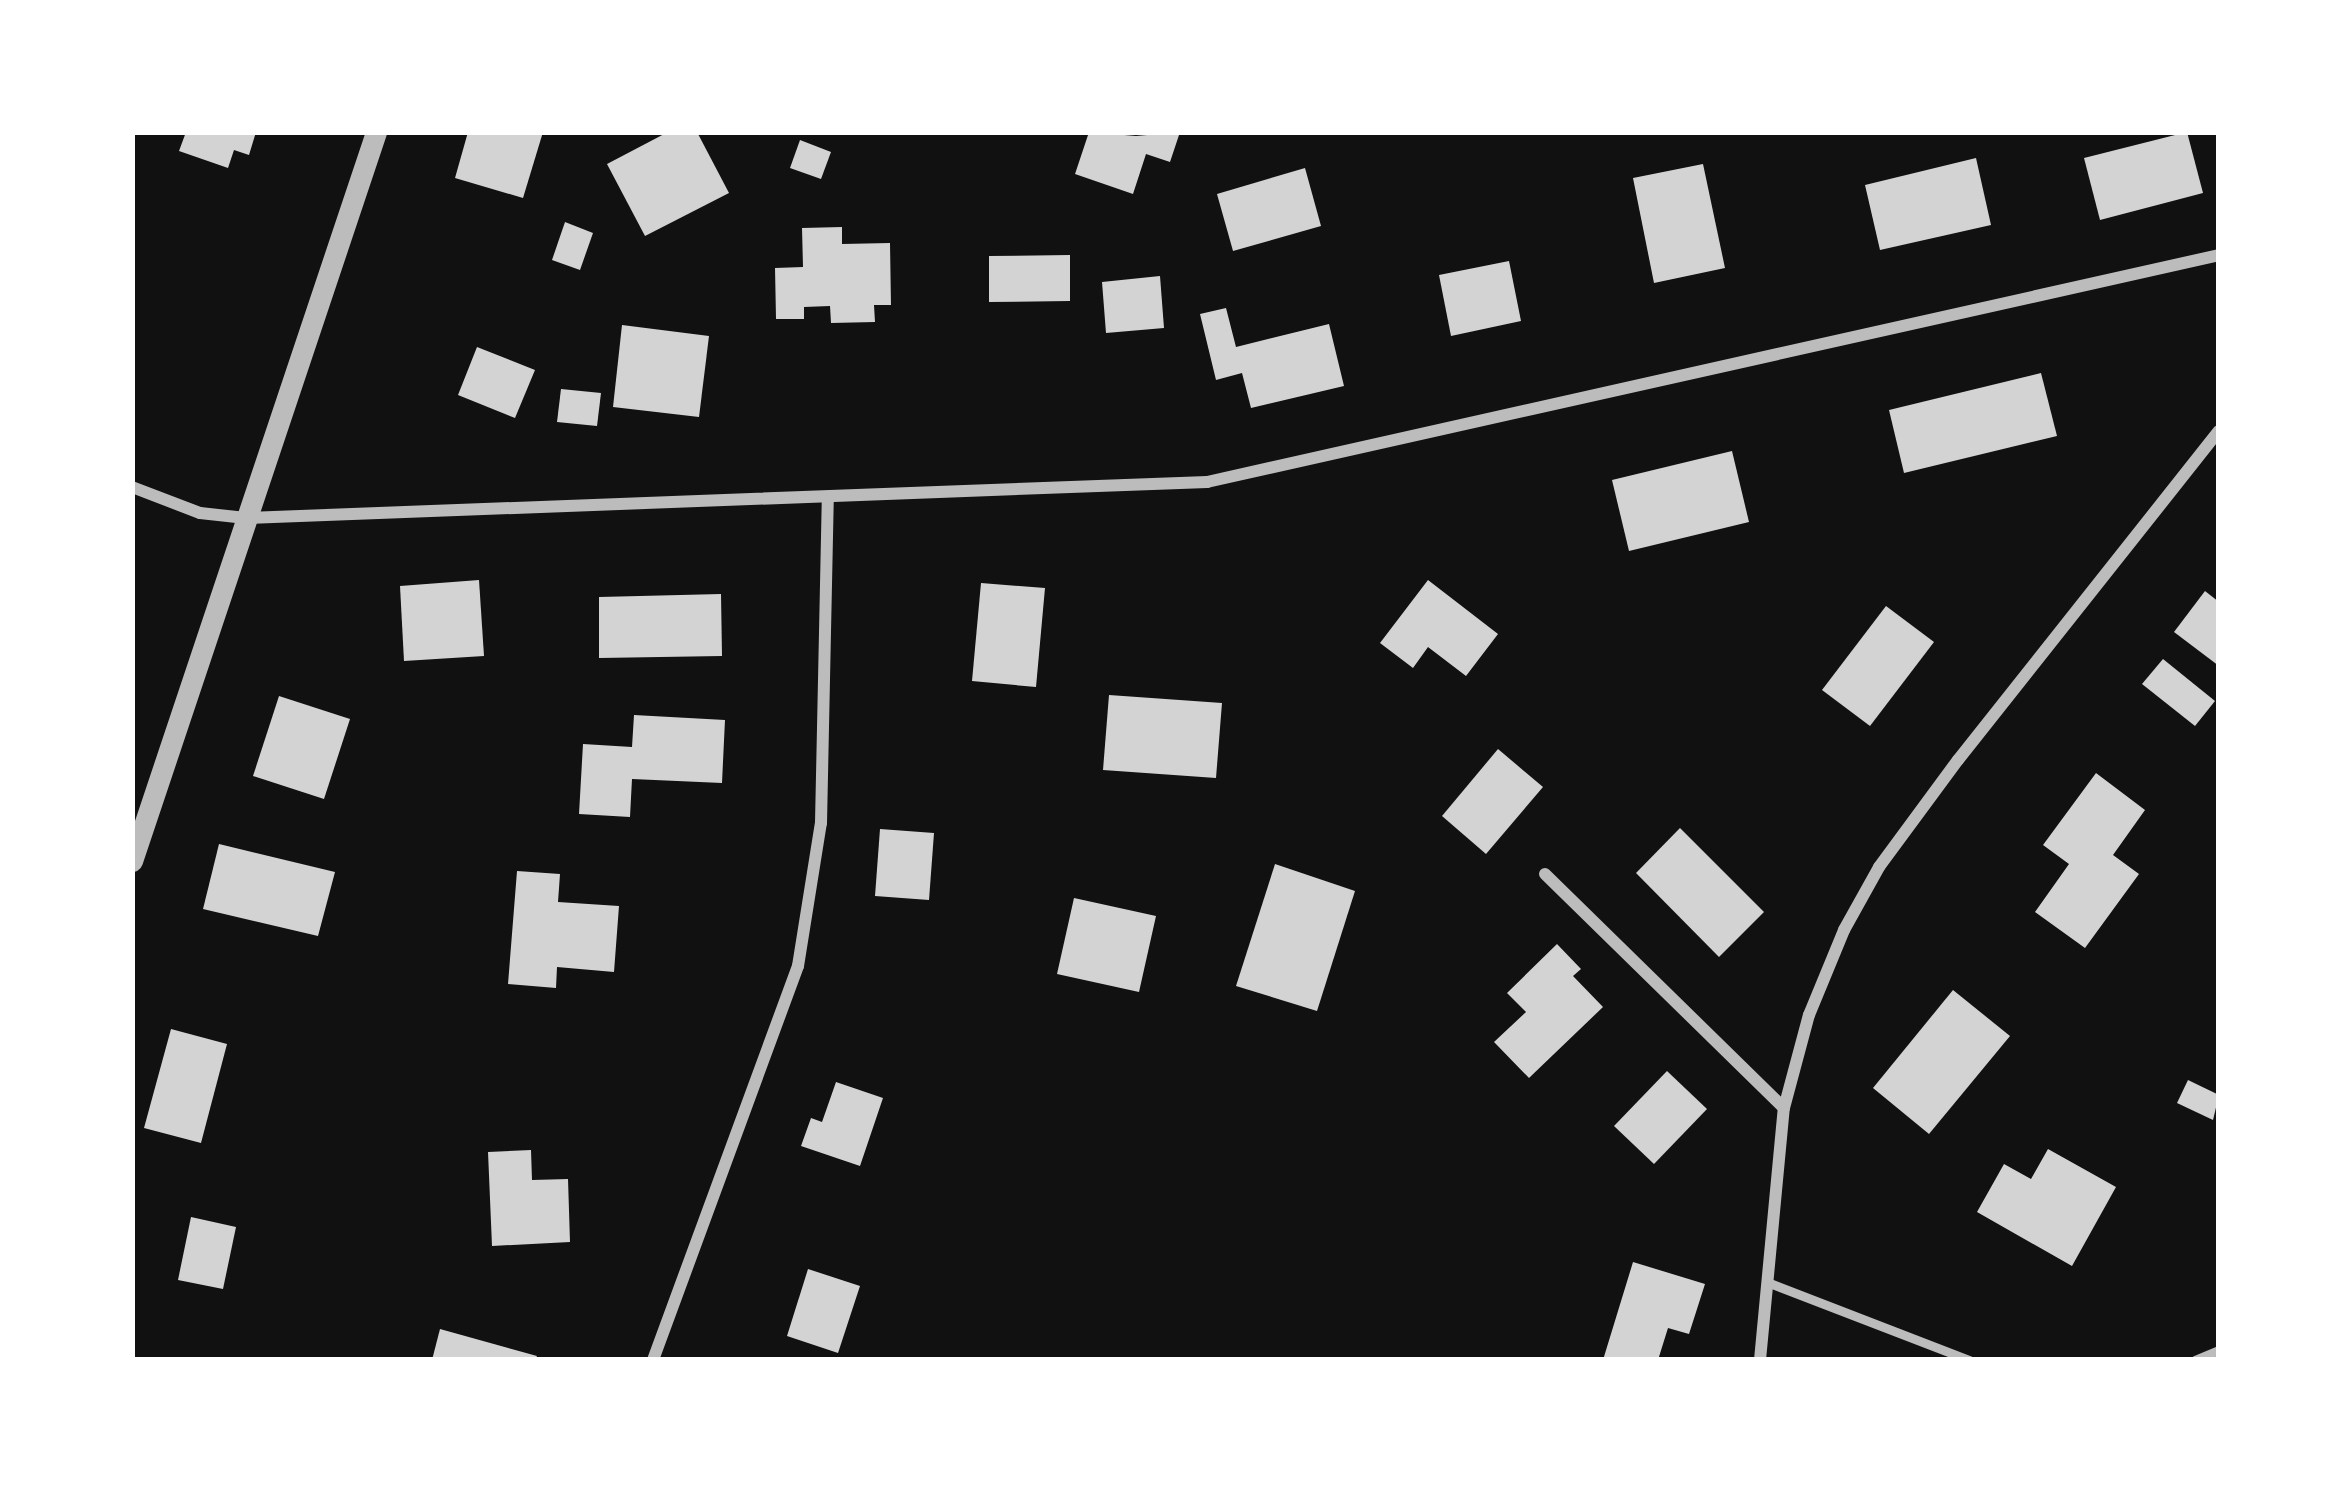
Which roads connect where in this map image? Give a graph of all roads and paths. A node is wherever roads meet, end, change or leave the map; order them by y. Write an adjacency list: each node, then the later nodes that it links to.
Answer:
1 (376, 132): 6 (street)
2 (2219, 255): 5 (street)
3 (2219, 431): 9 (street)
4 (132, 487): 6 (street)
5 (828, 500): 6 (street); 12 (street)
6 (246, 518): 7 (street)
7 (132, 861)
8 (1545, 874): 9 (street)
9 (1784, 1108): 10 (street)
10 (1767, 1282): 13 (street); 14 (lane)
11 (2219, 1350): 15 (lane)
12 (652, 1360)
13 (1760, 1360)
14 (1969, 1360)
15 (2195, 1360)

